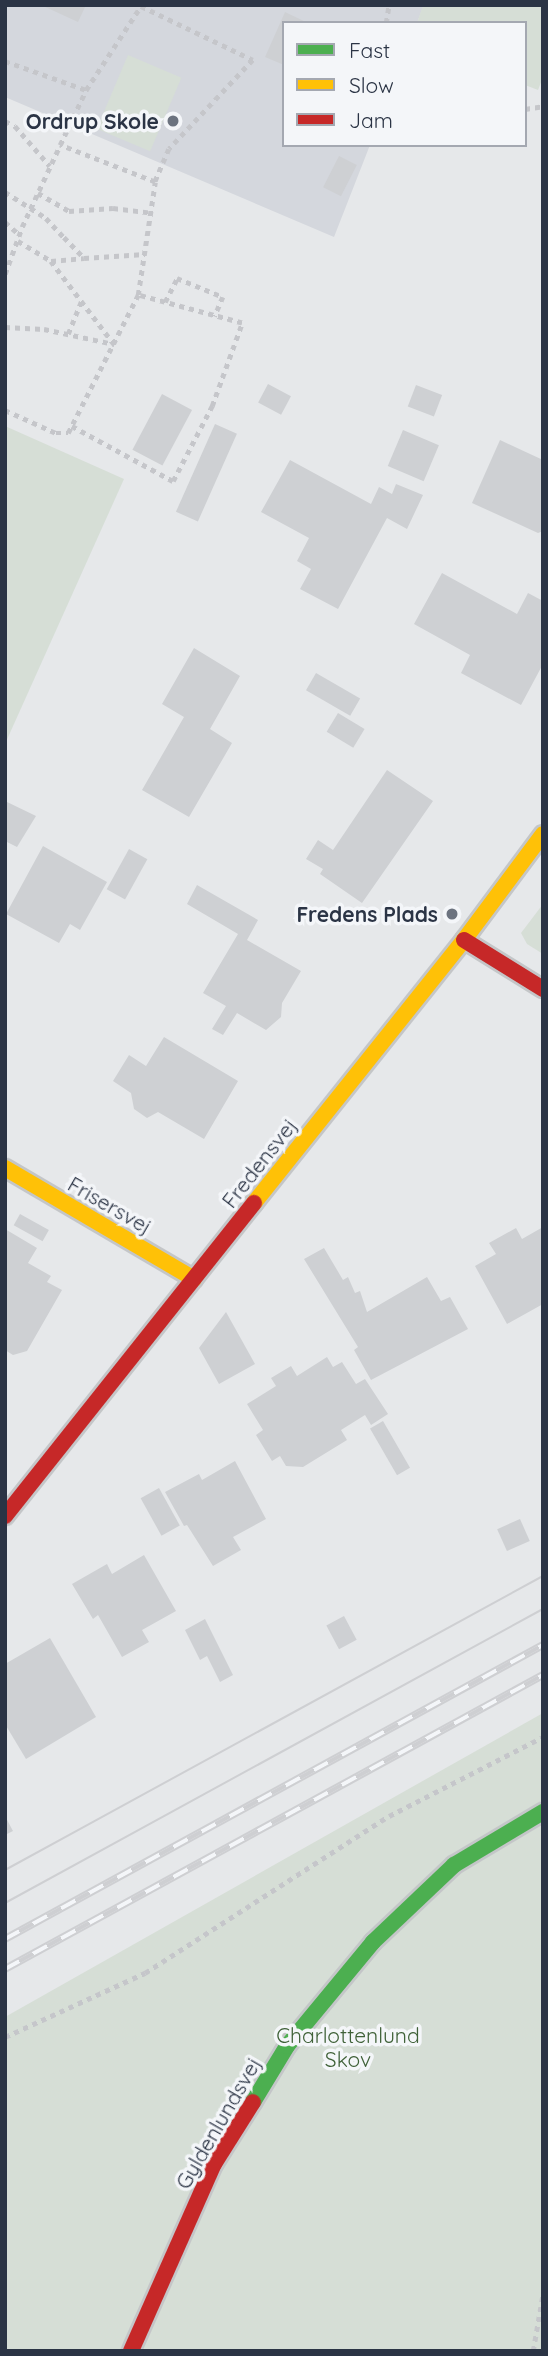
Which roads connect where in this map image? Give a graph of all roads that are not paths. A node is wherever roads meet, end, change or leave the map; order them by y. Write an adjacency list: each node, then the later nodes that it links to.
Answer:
1 (543, 834): 2 (street, Fredensvej)
2 (464, 940): 3 (street); 5 (street, Fredensvej)
3 (543, 989)
4 (5, 1168): 5 (street, Frisersvej)
5 (194, 1279): 6 (street, Fredensvej)
6 (5, 1516)
7 (543, 1812): 8 (street, Gyldenlundsvej)
8 (131, 2351)

